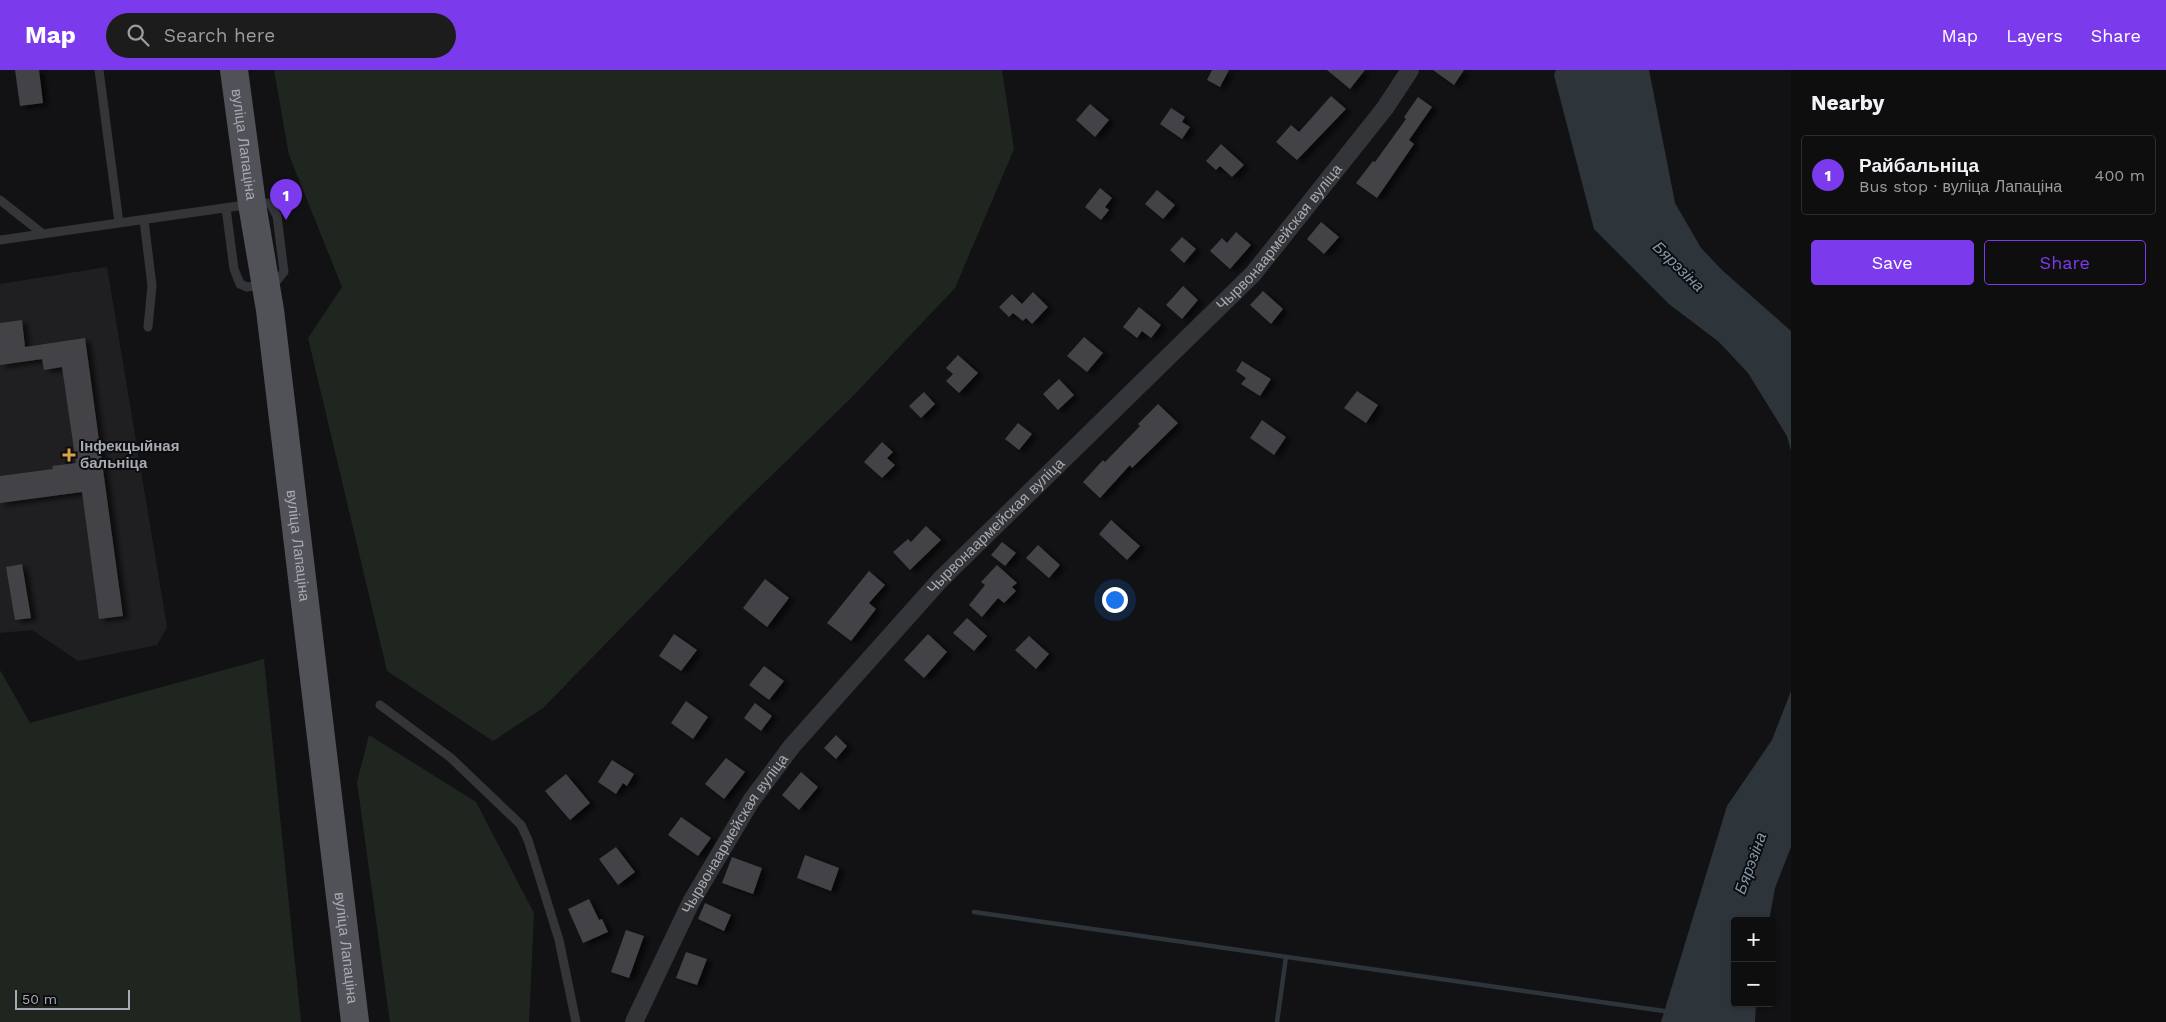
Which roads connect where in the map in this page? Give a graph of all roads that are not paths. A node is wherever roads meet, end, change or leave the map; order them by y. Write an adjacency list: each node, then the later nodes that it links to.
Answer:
1 (98, 70): 8 (lane)
2 (234, 70): 5 (main road, вуліца Лапаціна)
3 (1410, 70): 16 (street, Чырвонаармейская вуліца)
4 (0, 200): 9 (lane)
5 (252, 204): 6 (lane); 11 (main road, вуліца Лапаціна)
6 (226, 208): 7 (lane); 11 (lane)
7 (144, 220): 8 (lane); 12 (lane)
8 (119, 223): 9 (lane)
9 (43, 234): 10 (lane)
10 (0, 240)
11 (266, 284): 14 (main road, вуліца Лапаціна)
12 (148, 327)
13 (380, 706): 15 (lane)
14 (355, 1022)
15 (576, 1022)
16 (634, 1022)

